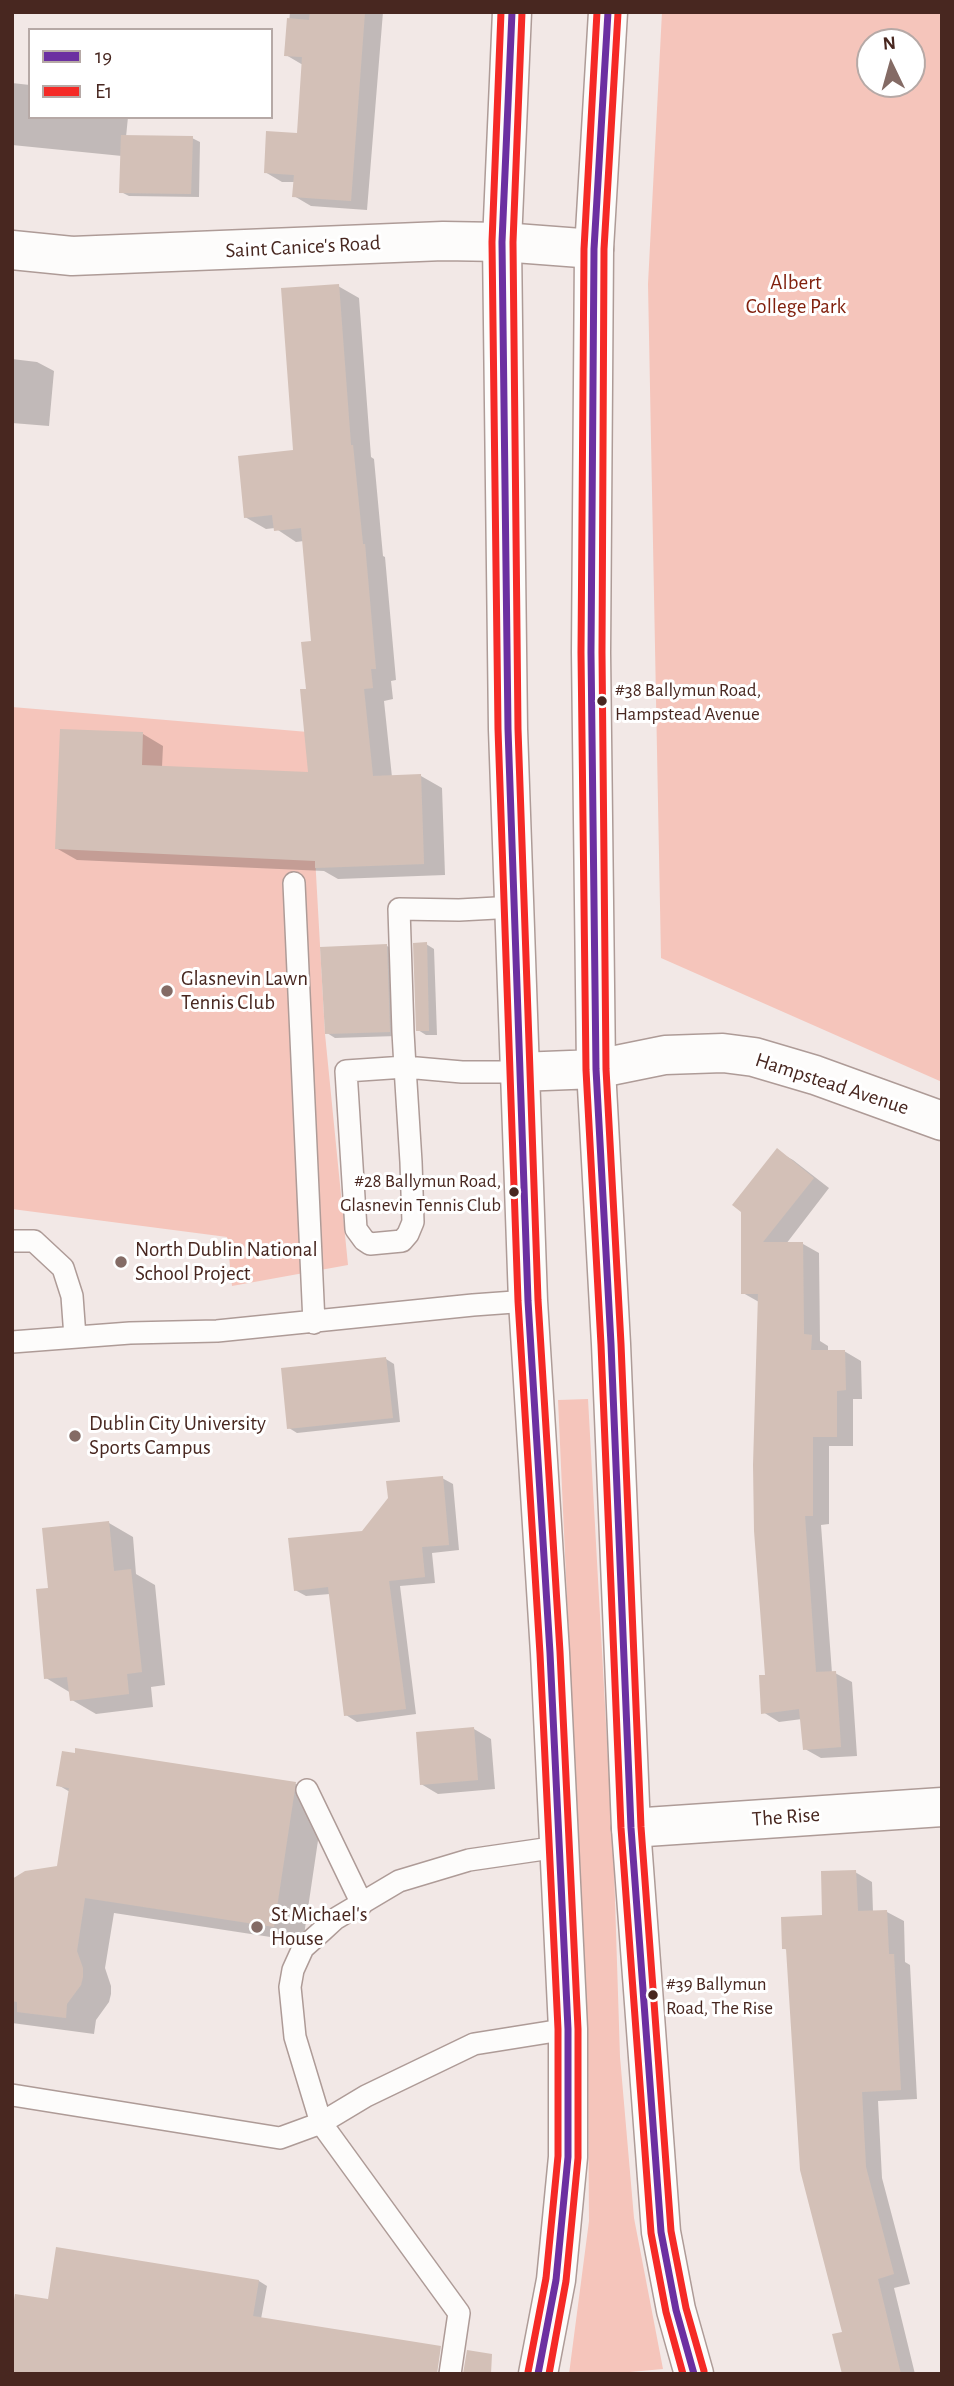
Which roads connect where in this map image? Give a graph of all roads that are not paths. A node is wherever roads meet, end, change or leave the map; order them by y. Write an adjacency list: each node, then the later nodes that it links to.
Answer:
1 (512, 12): 3 (main road)
2 (608, 12): 4 (main road)
3 (502, 242): 4 (main road, Saint Canice's Road); 5 (main road, Saint Canice's Road); 7 (main road)
4 (594, 249): 9 (main road)
5 (12, 250)
6 (294, 883): 14 (lane)
7 (515, 907): 8 (lane); 10 (main road)
8 (405, 1067): 8 (lane); 10 (lane)
9 (596, 1069): 10 (main road, Hampstead Avenue); 11 (main road, Hampstead Avenue); 19 (main road)
10 (519, 1072): 13 (main road)
11 (942, 1121)
12 (12, 1241): 15 (lane)
13 (528, 1301): 14 (lane); 20 (main road)
14 (314, 1323): 15 (lane)
15 (75, 1337): 16 (lane)
16 (12, 1342)
17 (307, 1790): 21 (lane)
18 (942, 1807): 19 (main road, The Rise)
19 (631, 1828): 27 (main road)
20 (558, 1847): 21 (lane); 22 (main road)
21 (362, 1904): 24 (lane)
22 (568, 2029): 24 (lane); 26 (main road)
23 (12, 2095): 24 (lane)
24 (321, 2123): 25 (lane)
25 (450, 2374)
26 (538, 2374)
27 (694, 2374)

